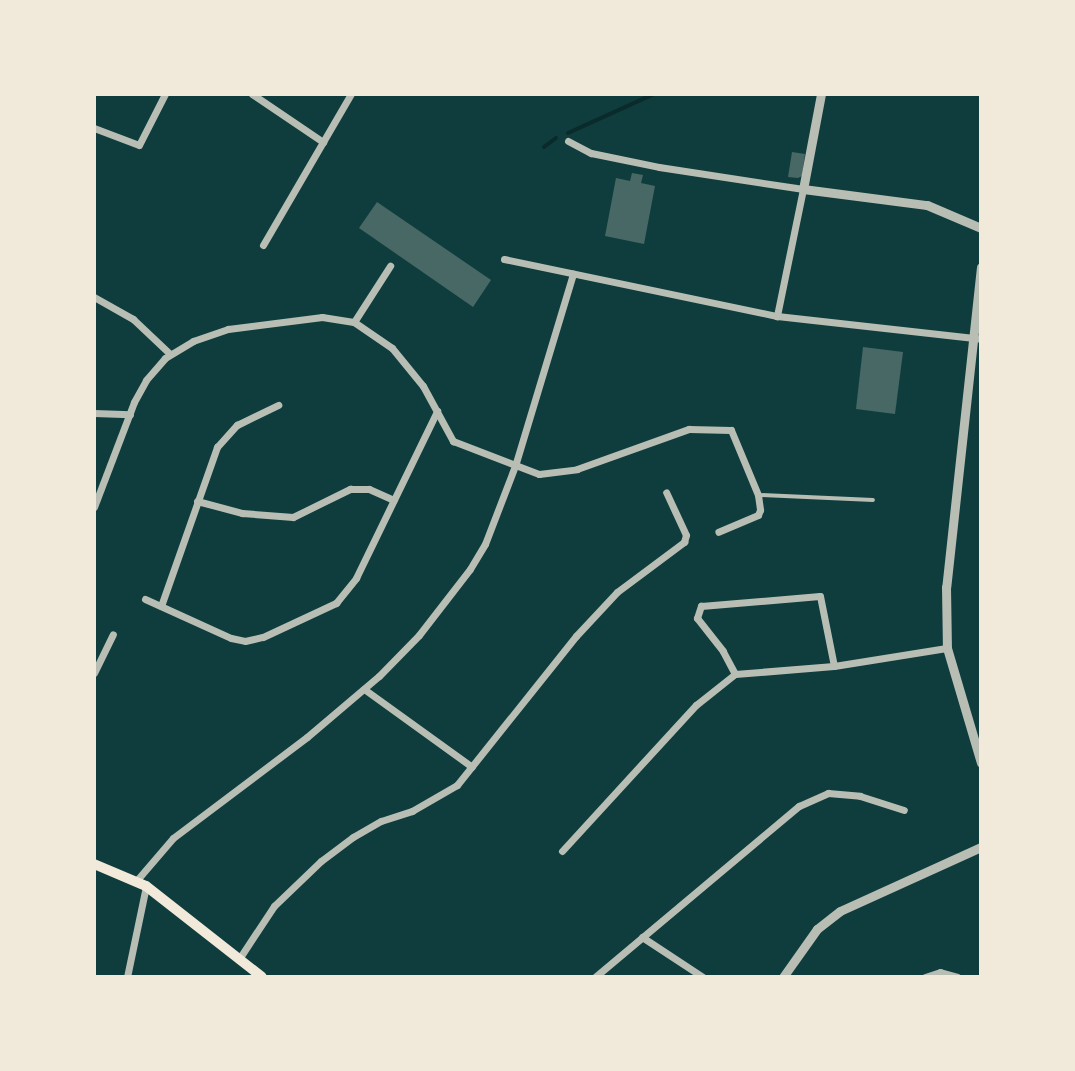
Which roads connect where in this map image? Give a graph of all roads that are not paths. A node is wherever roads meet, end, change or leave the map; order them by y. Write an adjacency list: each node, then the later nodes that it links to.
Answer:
1 (165, 94): 5 (street)
2 (252, 94): 7 (street)
3 (351, 94): 7 (street)
4 (821, 94): 8 (street)
5 (94, 128)
6 (568, 141): 8 (street)
7 (323, 142): 10 (street)
8 (803, 189): 9 (street); 16 (street)
9 (981, 228)
10 (263, 245)
11 (504, 259): 14 (street)
12 (390, 266): 17 (street)
13 (981, 267): 18 (street)
14 (573, 274): 16 (street); 24 (street)
15 (94, 297): 19 (street)
16 (777, 316): 18 (street)
17 (354, 322): 19 (street); 21 (street)
18 (978, 339): 35 (street)
19 (170, 354): 23 (street)
20 (278, 405): 29 (street)
21 (437, 411): 24 (street); 27 (street)
22 (94, 413): 23 (street)
23 (130, 414): 30 (street)
24 (515, 466): 26 (street); 39 (street)
25 (666, 492): 43 (street)
26 (758, 495): 28 (lane); 31 (street)
27 (394, 500): 29 (street); 33 (street)
28 (873, 500)
29 (197, 501): 33 (street)
30 (94, 507)
31 (718, 532)
32 (145, 599): 33 (street)
33 (161, 606)
34 (113, 634): 37 (street)
35 (947, 648): 36 (street); 41 (street)
36 (834, 666): 38 (street); 38 (street)
37 (94, 673)
38 (735, 674): 46 (street)
39 (364, 689): 43 (street); 48 (street)
40 (981, 720): 41 (street)
41 (969, 724): 42 (street)
42 (981, 763)
43 (472, 767): 50 (street)
44 (904, 810): 49 (street)
45 (981, 847): 55 (street)
46 (562, 851)
47 (94, 864): 48 (main road)
48 (141, 883): 50 (main road); 51 (street)
49 (642, 937): 53 (street); 54 (street)
50 (239, 959): 52 (main road)
51 (127, 977)
52 (262, 977)
53 (595, 977)
54 (703, 977)
55 (783, 977)
56 (925, 977): 57 (street)
57 (957, 977)

